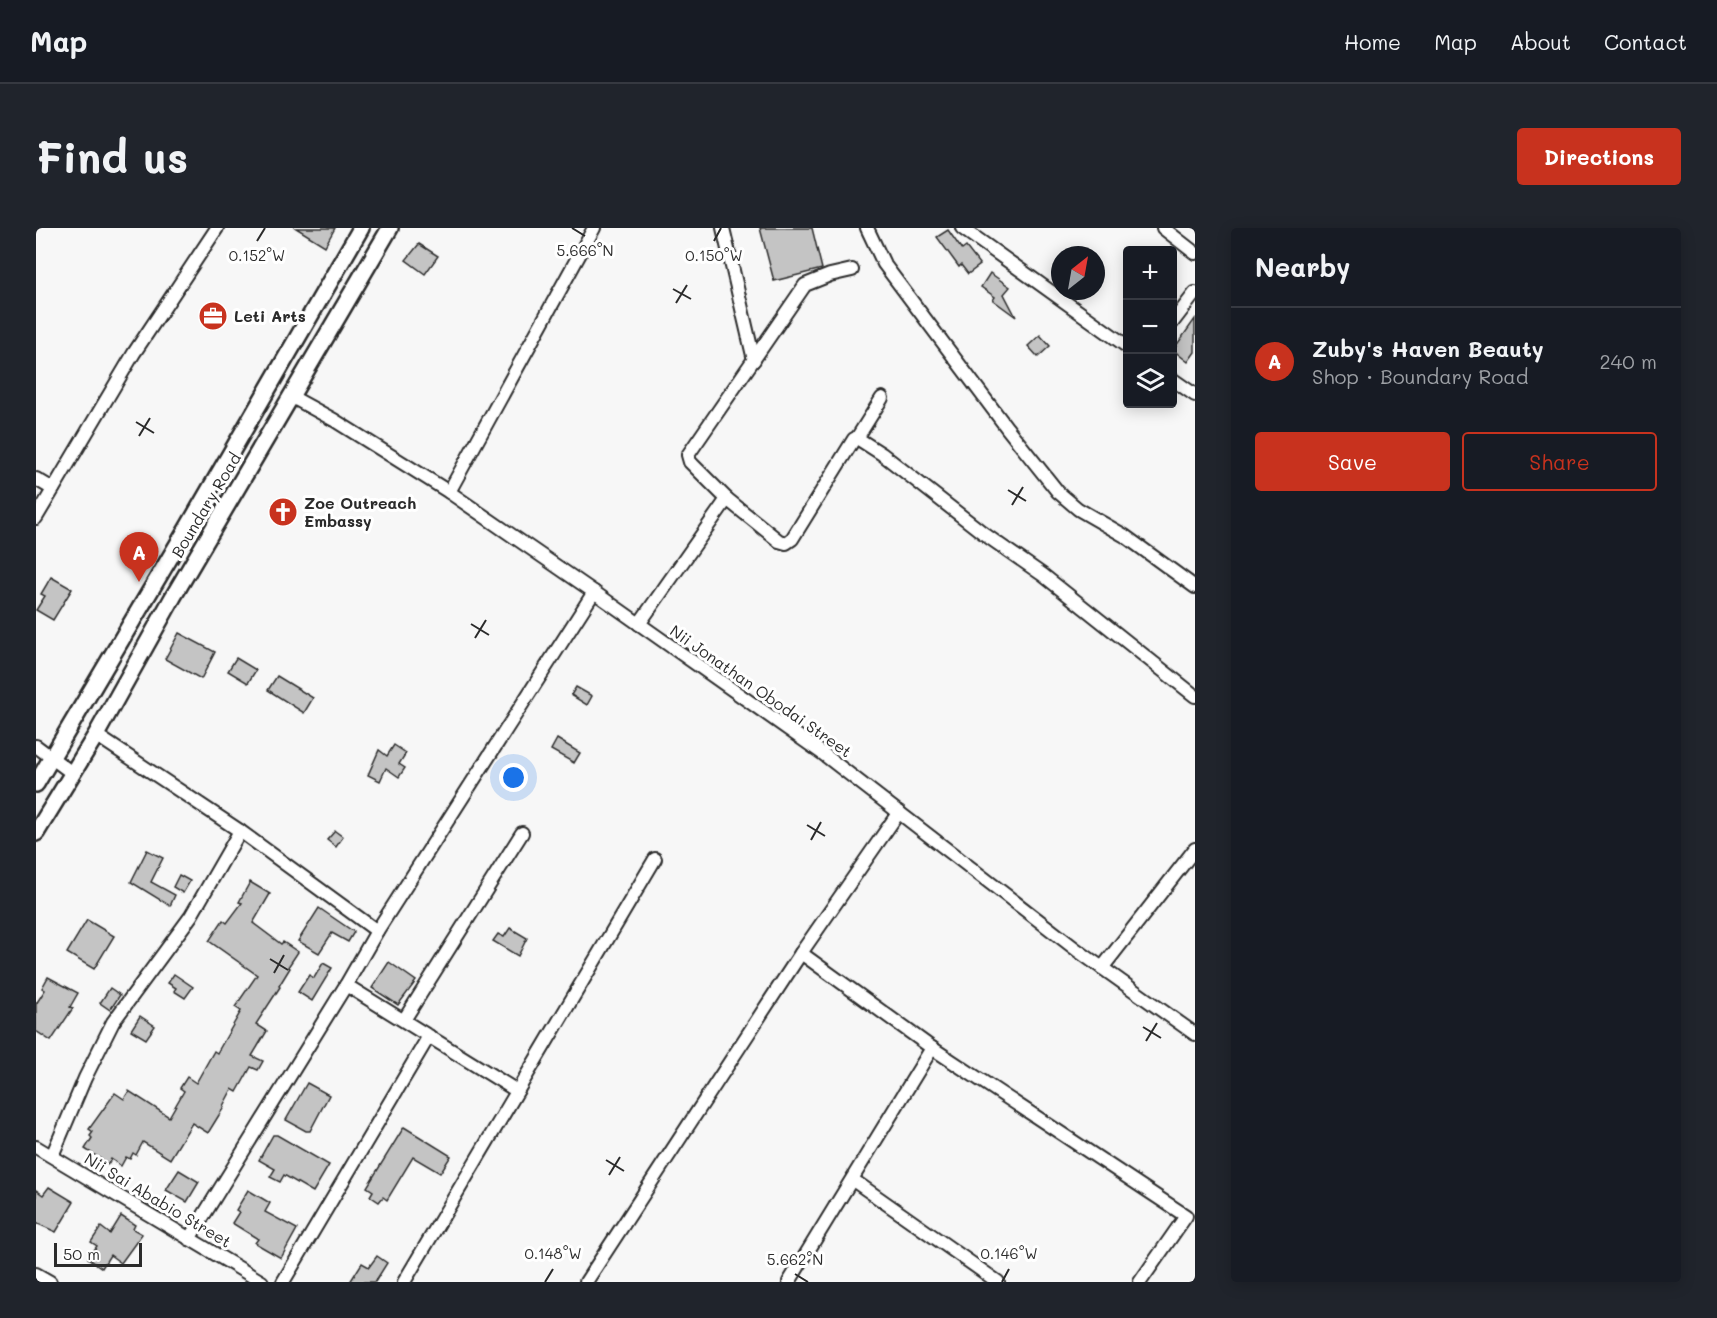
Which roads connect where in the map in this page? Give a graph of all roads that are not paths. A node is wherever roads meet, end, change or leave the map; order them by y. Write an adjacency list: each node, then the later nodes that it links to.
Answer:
1 (217, 228): 21 (street)
2 (361, 228): 31 (main road, Boundary Road)
3 (390, 228): 17 (main road, Boundary Road)
4 (594, 228): 22 (street)
5 (723, 228): 14 (street)
6 (867, 228): 25 (street)
7 (963, 228): 13 (street)
8 (1163, 228): 9 (street)
9 (1195, 253)
10 (852, 270): 14 (street)
11 (1195, 293): 12 (street)
12 (1177, 318)
13 (1123, 343)
14 (754, 360): 23 (street)
15 (1177, 382): 16 (street)
16 (1195, 395)
17 (292, 397): 22 (street, Nii Jonathan Obodai Street); 29 (main road, Boundary Road)
18 (882, 398): 19 (street)
19 (857, 438): 23 (street); 28 (street)
20 (36, 478): 21 (street)
21 (53, 489): 24 (street)
22 (449, 492): 26 (street, Nii Jonathan Obodai Street)
23 (727, 499): 27 (street)
24 (36, 518)
25 (1195, 587)
26 (594, 592): 27 (street, Nii Jonathan Obodai Street); 40 (street)
27 (639, 624): 34 (street, Nii Jonathan Obodai Street)
28 (1195, 696)
29 (96, 735): 32 (main road, Boundary Road); 35 (street)
30 (36, 746): 31 (street)
31 (52, 757): 32 (street); 33 (main road, Boundary Road)
32 (72, 772): 36 (main road, Boundary Road)
33 (36, 784)
34 (899, 812): 41 (street); 42 (street, Nii Jonathan Obodai Street)
35 (240, 831): 40 (street); 50 (street)
36 (36, 832)
37 (522, 833): 44 (street)
38 (1195, 849): 42 (street)
39 (655, 859): 48 (street)
40 (377, 931): 43 (street)
41 (801, 952): 47 (street); 58 (street)
42 (1102, 968): 45 (street, Nii Jonathan Obodai Street)
43 (346, 985): 44 (street); 52 (street)
44 (404, 1020): 46 (street)
45 (1195, 1034)
46 (429, 1036): 48 (street); 56 (street)
47 (932, 1048): 51 (street); 61 (street)
48 (517, 1091): 57 (street)
49 (36, 1146): 50 (street, Nii Sai Ababio Street)
50 (52, 1156): 52 (street, Nii Sai Ababio Street)
51 (853, 1180): 59 (street); 60 (street)
52 (189, 1239): 55 (street, Nii Sai Ababio Street)
53 (36, 1274): 54 (street)
54 (50, 1282)
55 (262, 1282)
56 (283, 1282)
57 (404, 1282)
58 (586, 1282)
59 (789, 1282)
60 (998, 1282)
61 (1140, 1282)

